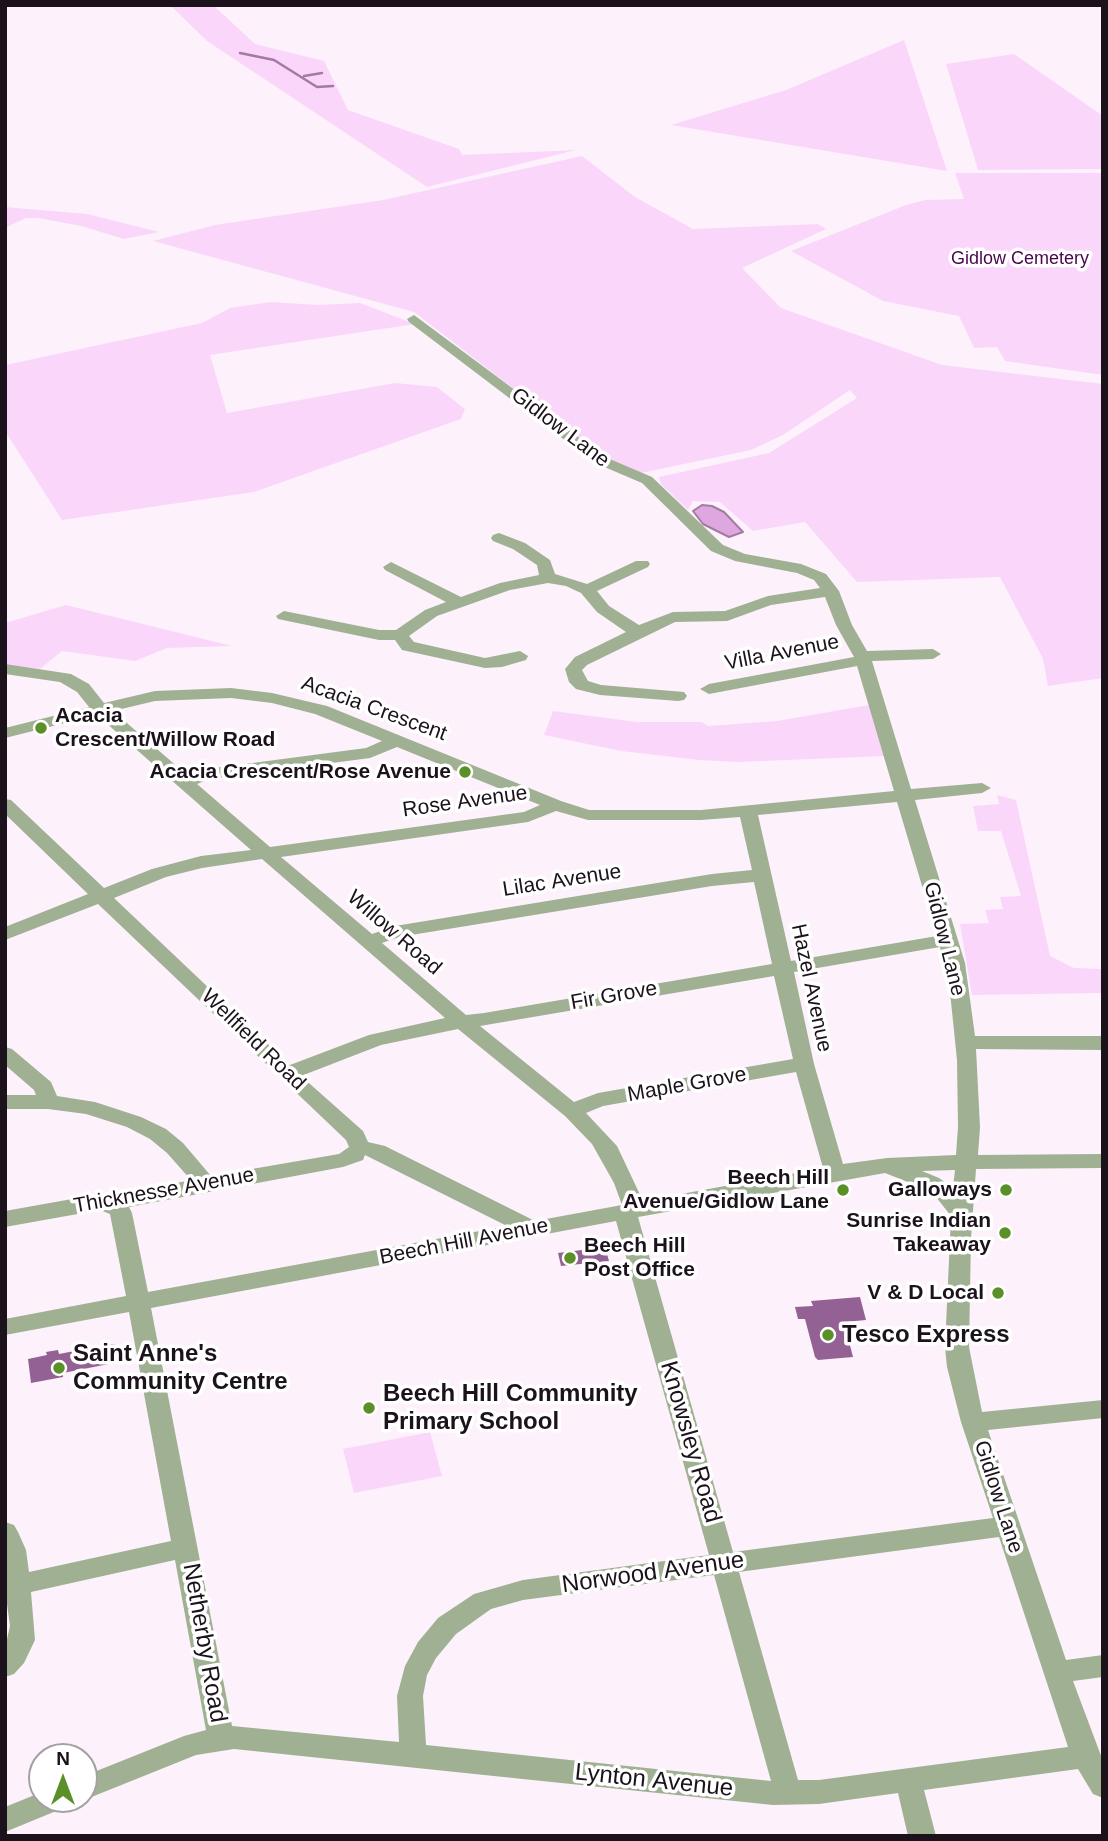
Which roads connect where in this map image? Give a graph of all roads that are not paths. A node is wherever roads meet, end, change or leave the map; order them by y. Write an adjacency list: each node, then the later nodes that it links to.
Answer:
1 (414, 319): 7 (street, Gidlow Lane)
2 (499, 538): 5 (street)
3 (642, 564): 6 (street)
4 (391, 567): 8 (street)
5 (548, 578): 6 (street); 8 (street)
6 (587, 590): 10 (street)
7 (831, 591): 10 (street); 14 (street, Gidlow Lane)
8 (460, 603): 11 (street)
9 (285, 620): 11 (street)
10 (638, 632): 17 (street)
11 (400, 635): 13 (street)
12 (933, 655): 14 (street, Villa Avenue)
13 (520, 656)
14 (862, 658): 16 (street, Villa Avenue); 23 (street, Gidlow Lane)
15 (5, 669): 18 (street, Willow Road)
16 (709, 689)
17 (678, 696)
18 (99, 708): 19 (street, Acacia Crescent); 20 (street, Acacia Crescent); 21 (street, Willow Road)
19 (5, 733)
20 (399, 740): 21 (street); 24 (street, Acacia Crescent)
21 (185, 782): 27 (street, Willow Road)
22 (982, 789): 23 (street, Rose Avenue)
23 (904, 796): 26 (street, Rose Avenue); 31 (street, Gidlow Lane)
24 (555, 806): 26 (street, Rose Avenue); 27 (street, Rose Avenue)
25 (7, 809): 29 (street, Wellfield Road)
26 (748, 811): 28 (street, Hazel Avenue)
27 (265, 852): 29 (street, Rose Avenue); 32 (street, Willow Road)
28 (763, 875): 32 (street, Lilac Avenue); 33 (street, Hazel Avenue)
29 (100, 894): 30 (street, Rose Avenue); 39 (street, Wellfield Road)
30 (5, 933)
31 (948, 940): 33 (street, Fir Grove); 35 (street, Gidlow Lane)
32 (370, 941): 34 (street, Willow Road)
33 (782, 967): 34 (street, Fir Grove); 38 (street, Hazel Avenue)
34 (462, 1022): 39 (street, Fir Grove); 42 (street, Willow Road)
35 (966, 1042): 36 (street); 44 (street, Gidlow Lane)
36 (1103, 1043)
37 (5, 1054): 41 (street)
38 (804, 1065): 42 (street, Maple Grove); 47 (street, Hazel Avenue)
39 (287, 1074): 43 (street, Wellfield Road)
40 (5, 1101): 41 (street)
41 (48, 1102): 48 (street)
42 (572, 1111): 50 (street, Willow Road)
43 (360, 1147): 48 (street, Thicknesse Avenue); 53 (street)
44 (965, 1161): 45 (street, Beech Hill Avenue); 46 (street, Beech Hill Avenue); 51 (street, Gidlow Lane)
45 (1103, 1161)
46 (887, 1166): 47 (street, Beech Hill Avenue); 51 (street)
47 (835, 1173): 50 (street, Beech Hill Avenue)
48 (204, 1185): 49 (street, Thicknesse Avenue)
49 (115, 1204): 52 (street, Thicknesse Avenue); 54 (street, Netherby Road)
50 (630, 1211): 53 (street, Beech Hill Avenue); 61 (street, Knowsley Road)
51 (962, 1215): 57 (street, Gidlow Lane)
52 (5, 1219)
53 (531, 1229): 54 (street, Beech Hill Avenue)
54 (138, 1302): 55 (street, Beech Hill Avenue); 60 (street, Netherby Road)
55 (5, 1327)
56 (1103, 1409): 57 (street)
57 (973, 1422): 58 (street, Gidlow Lane)
58 (1008, 1526): 61 (street, Norwood Avenue); 65 (street, Gidlow Lane)
59 (5, 1532): 62 (street)
60 (187, 1548): 62 (street, Netherby Road); 66 (street, Netherby Road)
61 (724, 1564): 68 (street, Norwood Avenue); 72 (street, Knowsley Road)
62 (18, 1585): 63 (street)
63 (5, 1666)
64 (1103, 1666): 65 (street)
65 (1057, 1671): 67 (street, Gidlow Lane)
66 (221, 1737): 68 (street, Lynton Avenue); 70 (street, Lynton Avenue)
67 (1085, 1756): 69 (street, Lynton Avenue); 71 (street, Gidlow Lane)
68 (413, 1757): 72 (street, Lynton Avenue)
69 (908, 1779): 72 (street, Lynton Avenue); 75 (street)
70 (98, 1782)
71 (1103, 1786)
72 (788, 1793)
73 (28, 1811): 74 (street)
74 (5, 1820)
75 (922, 1836)

